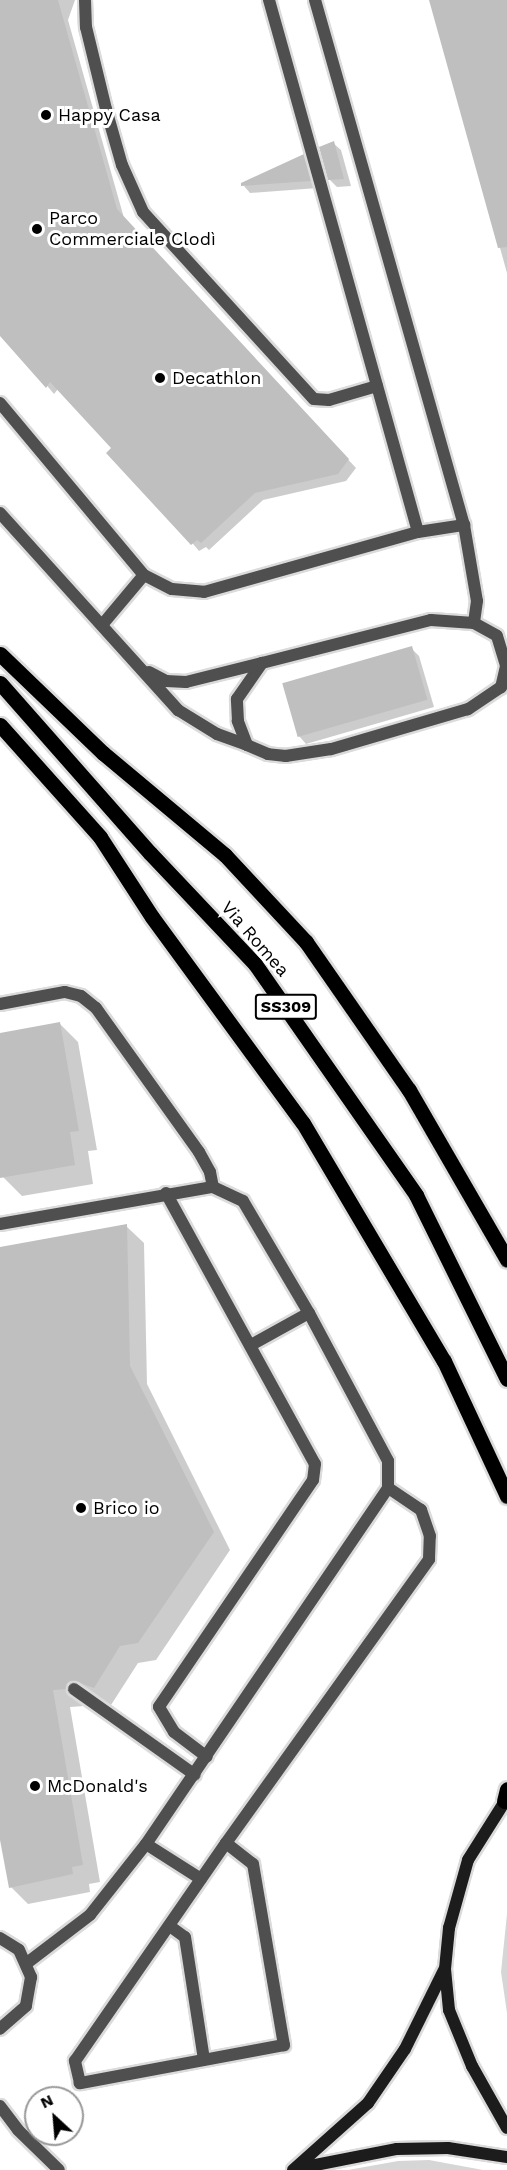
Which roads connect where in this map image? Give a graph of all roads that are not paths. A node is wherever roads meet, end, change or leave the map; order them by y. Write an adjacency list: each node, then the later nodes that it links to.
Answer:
1 (85, 0): 4 (lane)
2 (269, 0): 4 (lane)
3 (315, 0): 7 (lane)
4 (377, 386): 8 (lane)
5 (0, 403): 9 (lane)
6 (0, 513): 11 (lane)
7 (464, 525): 8 (lane); 10 (lane)
8 (418, 532): 9 (lane)
9 (144, 575): 11 (lane)
10 (474, 622): 13 (lane); 16 (lane)
11 (102, 625): 14 (lane)
12 (0, 654): 24 (main road)
13 (262, 663): 14 (lane); 19 (lane)
14 (140, 666): 19 (lane)
15 (0, 683): 27 (main road, Via Romea / SS309)
16 (501, 687): 17 (lane); 19 (lane)
17 (507, 699)
18 (0, 725): 29 (main road)
19 (247, 745)
20 (0, 1004): 21 (lane)
21 (213, 1187): 22 (lane); 25 (lane)
22 (166, 1193): 23 (lane); 26 (lane)
23 (0, 1224)
24 (507, 1260)
25 (309, 1313): 26 (lane); 28 (lane)
26 (251, 1345): 31 (lane)
27 (507, 1379)
28 (388, 1488): 31 (lane); 35 (lane)
29 (507, 1496)
30 (74, 1689): 32 (lane)
31 (207, 1757): 32 (lane)
32 (195, 1775): 34 (lane)
33 (506, 1796): 40 (main road)
34 (146, 1844): 36 (lane); 39 (lane)
35 (226, 1844): 36 (lane); 42 (lane)
36 (201, 1879): 37 (lane)
37 (171, 1927): 42 (lane); 42 (lane)
38 (0, 1938): 39 (lane)
39 (27, 1963): 41 (lane)
40 (445, 1969): 44 (main road); 47 (main road)
41 (0, 2029)
42 (204, 2060)
43 (0, 2106): 46 (lane)
44 (507, 2128)
45 (507, 2157): 47 (main road)
46 (59, 2170)
47 (294, 2170)

